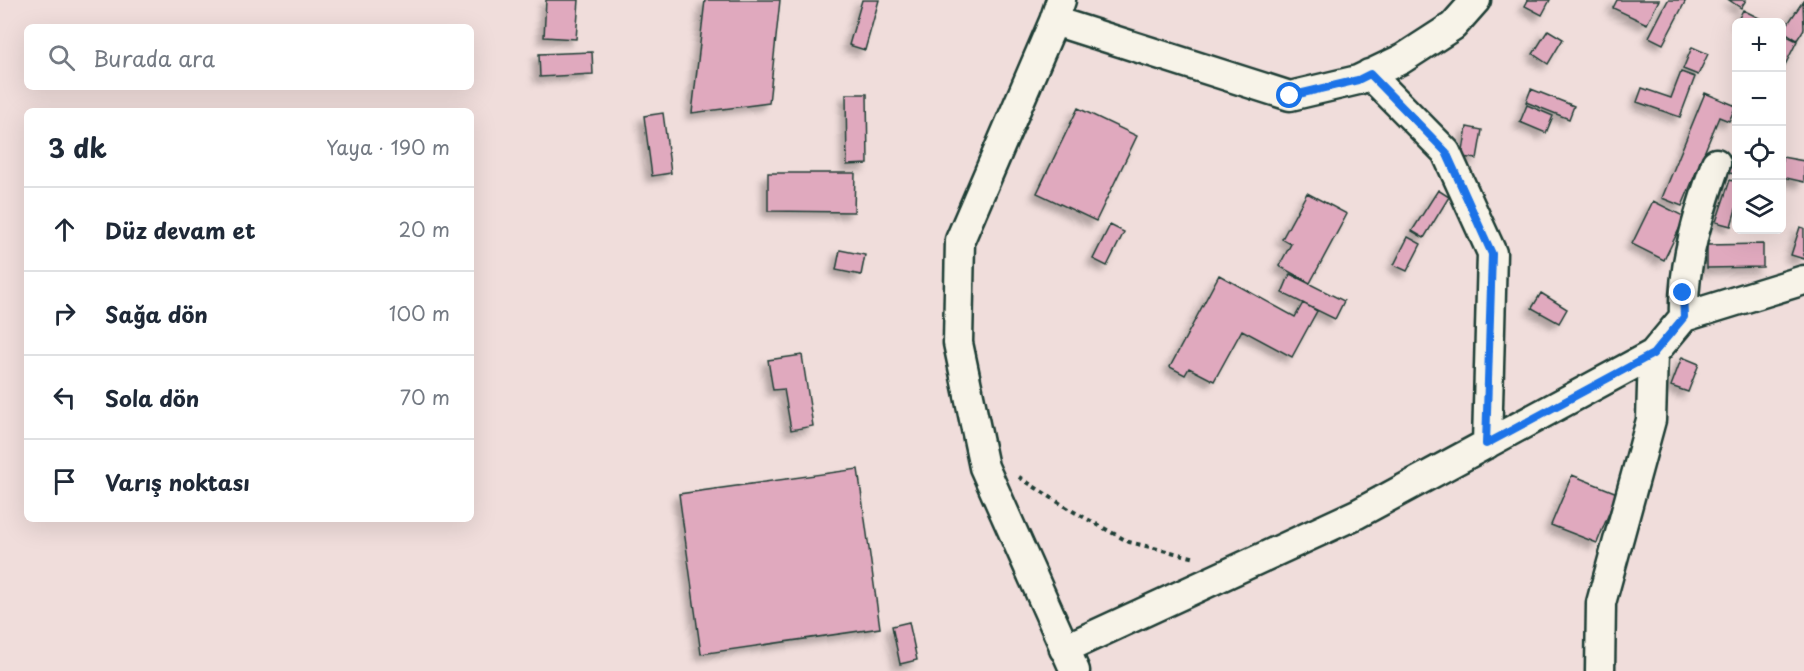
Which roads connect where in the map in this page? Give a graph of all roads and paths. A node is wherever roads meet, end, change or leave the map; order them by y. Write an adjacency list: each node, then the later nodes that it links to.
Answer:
1 (1476, 0): 3 (street)
2 (1057, 11): 3 (street); 11 (street)
3 (1370, 74): 8 (street)
4 (1716, 163): 6 (street)
5 (1804, 280): 6 (street)
6 (1684, 317): 7 (street)
7 (1653, 354): 8 (street); 12 (street)
8 (1486, 444): 11 (street)
9 (1016, 475): 10 (path)
10 (1197, 558)
11 (1070, 660)
12 (1600, 671)

